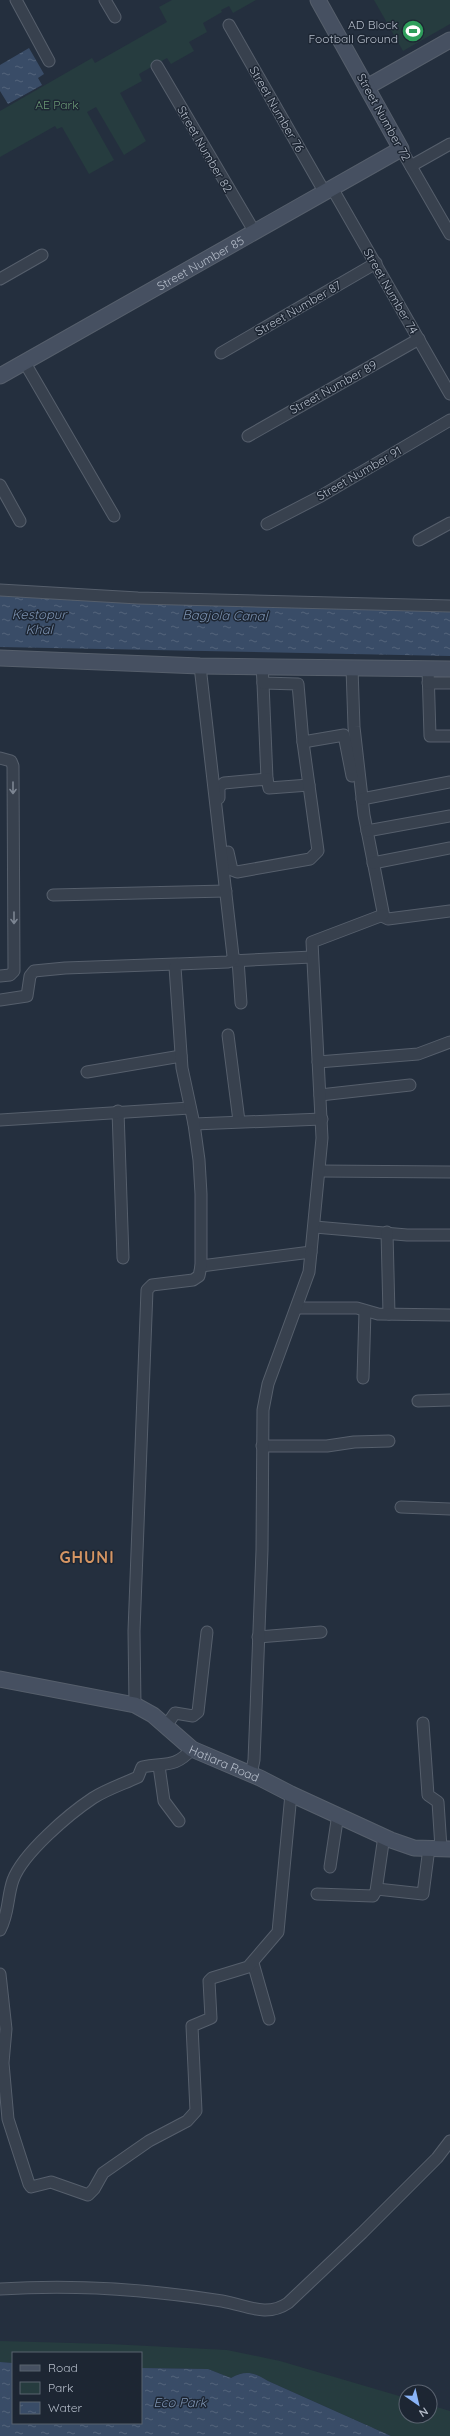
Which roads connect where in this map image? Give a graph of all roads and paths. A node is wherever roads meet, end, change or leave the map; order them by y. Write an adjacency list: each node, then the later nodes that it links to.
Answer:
1 (16, 0): 7 (street)
2 (105, 0): 4 (street)
3 (318, 0): 9 (street, Street Number 72)
4 (115, 17)
5 (229, 25): 13 (street, Street Number 76)
6 (450, 40): 9 (street)
7 (49, 61)
8 (157, 66): 15 (street, Street Number 82)
9 (367, 87): 11 (street, Street Number 72)
10 (450, 144): 12 (street)
11 (401, 148): 12 (street, Street Number 72); 13 (street, Street Number 85)
12 (411, 166): 14 (street, Street Number 72)
13 (329, 190): 15 (street, Street Number 85); 18 (street, Street Number 74)
14 (446, 218): 16 (street, Street Number 72)
15 (254, 232): 22 (street, Street Number 85)
16 (450, 234)
17 (42, 255): 19 (street)
18 (376, 263): 20 (street, Street Number 74); 21 (street, Street Number 87)
19 (0, 279)
20 (419, 339): 24 (street, Street Number 74); 26 (street, Street Number 89)
21 (221, 353)
22 (24, 362): 23 (street, Street Number 85); 28 (street)
23 (1, 373)
24 (450, 394)
25 (450, 420): 31 (street, Street Number 91)
26 (248, 436)
27 (0, 485): 29 (street)
28 (114, 516)
29 (20, 521)
30 (450, 523): 32 (street)
31 (267, 524)
32 (419, 540)
33 (0, 590): 34 (street)
34 (450, 606)
35 (0, 658): 36 (street)
36 (200, 666): 37 (street); 57 (street)
37 (262, 666): 38 (street); 42 (street)
38 (298, 667): 39 (street); 44 (street)
39 (352, 668): 41 (street); 52 (street)
40 (450, 669): 41 (street)
41 (428, 676): 43 (street); 45 (street)
42 (263, 683): 44 (street); 49 (street)
43 (450, 683)
44 (298, 684): 46 (street)
45 (450, 736)
46 (303, 742): 48 (street); 51 (street)
47 (0, 758): 64 (street, one-way to 64)
48 (352, 776)
49 (267, 779): 51 (street); 51 (street)
50 (450, 782): 52 (street)
51 (309, 785)
52 (362, 799): 54 (street)
53 (450, 816): 54 (street)
54 (367, 831): 56 (street)
55 (450, 848): 56 (street)
56 (373, 863): 60 (street)
57 (226, 891): 58 (street); 62 (street)
58 (53, 895)
59 (450, 911): 60 (street)
60 (383, 915): 61 (street)
61 (312, 957): 62 (street); 70 (street)
62 (234, 960): 63 (street); 66 (street)
63 (176, 964): 65 (street); 69 (street)
64 (0, 976)
65 (0, 1000)
66 (241, 1003)
67 (228, 1035): 78 (street)
68 (450, 1042): 70 (street)
69 (181, 1056): 71 (street); 74 (street)
70 (318, 1062): 73 (street)
71 (87, 1072)
72 (410, 1085): 73 (street)
73 (320, 1095): 76 (street)
74 (190, 1108): 75 (street); 79 (street)
75 (118, 1111): 77 (street); 86 (street)
76 (322, 1119): 78 (street); 80 (street)
77 (0, 1120)
78 (240, 1121): 79 (street)
79 (194, 1124): 87 (street)
80 (320, 1171): 81 (street); 82 (street)
81 (450, 1172)
82 (315, 1227): 83 (street); 85 (street)
83 (387, 1232): 84 (street); 90 (street)
84 (450, 1235)
85 (311, 1252): 87 (street); 88 (street)
86 (123, 1258)
87 (201, 1266): 103 (street)
88 (297, 1308): 89 (street); 96 (street)
89 (365, 1311): 90 (street); 92 (street)
90 (389, 1314): 91 (street)
91 (450, 1315)
92 (363, 1378)
93 (450, 1400): 94 (street)
94 (418, 1401)
95 (389, 1441): 96 (street)
96 (262, 1446): 101 (street)
97 (401, 1508): 98 (street)
98 (450, 1509)
99 (207, 1632): 105 (street)
100 (321, 1632): 101 (street)
101 (258, 1637): 108 (street)
102 (0, 1679): 103 (street, Hatiara Road)
103 (135, 1706): 105 (street, Hatiara Road)
104 (423, 1723): 113 (street)
105 (166, 1726): 106 (street, Hatiara Road)
106 (192, 1748): 107 (street); 108 (street, Hatiara Road)
107 (159, 1766): 111 (street); 117 (street)
108 (251, 1774): 109 (street, Hatiara Road)
109 (291, 1794): 110 (street, Hatiara Road); 118 (street)
110 (338, 1814): 112 (street, Hatiara Road); 114 (street)
111 (179, 1821)
112 (384, 1836): 113 (street, Hatiara Road); 115 (street)
113 (440, 1848): 115 (street)
114 (330, 1868)
115 (377, 1889): 116 (street)
116 (316, 1894)
117 (0, 1930)
118 (253, 1963): 119 (street); 120 (street)
119 (0, 1974)
120 (269, 2019)
121 (450, 2141): 122 (street)
122 (0, 2289)

